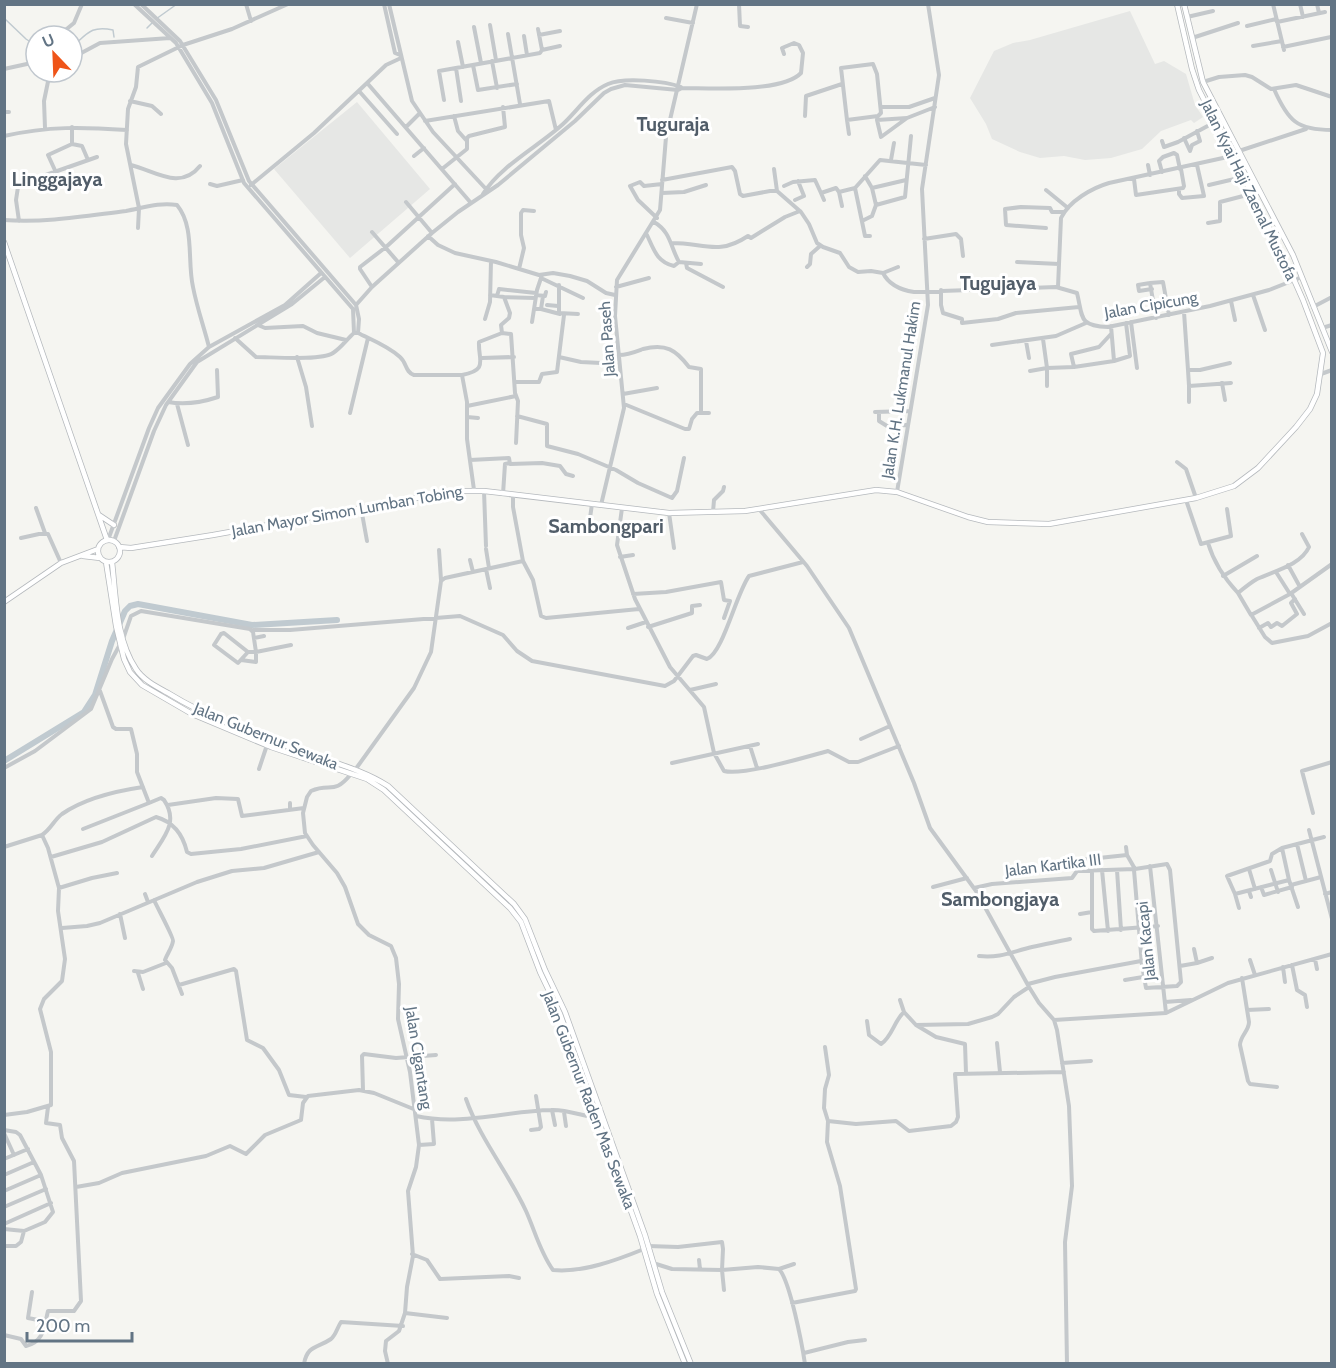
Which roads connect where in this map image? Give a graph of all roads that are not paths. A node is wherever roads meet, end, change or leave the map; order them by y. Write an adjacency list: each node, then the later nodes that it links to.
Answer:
1 (82, 4): 26 (street)
2 (134, 4): 18 (street)
3 (141, 4): 18 (street)
4 (246, 4): 22 (street)
5 (288, 4): 22 (street)
6 (386, 4): 50 (street)
7 (697, 4): 25 (street, Jalan Paseh)
8 (739, 4): 31 (street)
9 (928, 4): 71 (street)
10 (1177, 4): 54 (main road, Jalan Kyai Haji Zaenal Mustofa)
11 (1184, 4): 19 (main road, Jalan Kyai Haji Zaenal Mustofa)
12 (1273, 4): 23 (street)
13 (1300, 4): 20 (street)
14 (1317, 4): 17 (street)
15 (1212, 11): 19 (street)
16 (1325, 12): 17 (street)
17 (1319, 14): 20 (street)
18 (149, 16): 24 (street)
19 (1186, 17): 40 (main road, Jalan Kyai Haji Zaenal Mustofa)
20 (1303, 17): 23 (street)
21 (666, 18): 25 (street)
22 (251, 21): 43 (street)
23 (1277, 21): 29 (street); 41 (street)
24 (156, 22): 38 (street); 39 (street)
25 (693, 23): 67 (street, Jalan Paseh)
26 (73, 24)
27 (1238, 24): 40 (street)
28 (490, 25): 52 (street)
29 (1247, 26)
30 (474, 27): 55 (street)
31 (748, 27)
32 (538, 29): 35 (street)
33 (560, 31): 35 (street)
34 (508, 34): 51 (street)
35 (539, 35): 46 (street)
36 (524, 36): 49 (street)
37 (1331, 37): 41 (street)
38 (170, 38): 39 (street); 43 (street); 47 (street)
39 (177, 38): 43 (street)
40 (1191, 39): 53 (main road, Jalan Kyai Haji Zaenal Mustofa)
41 (1282, 41): 45 (street)
42 (459, 42): 58 (street)
43 (180, 46): 73 (street); 137 (street); 146 (street)
44 (560, 46): 46 (street)
45 (1252, 46)
46 (542, 50): 49 (street)
47 (84, 52)
48 (784, 54): 67 (street)
49 (527, 55): 51 (street)
50 (400, 57): 63 (street); 80 (street)
51 (512, 57): 52 (street); 64 (street)
52 (494, 61): 55 (street); 66 (street)
53 (1197, 61): 54 (main road); 61 (main road, Jalan Kyai Haji Zaenal Mustofa)
54 (1190, 62): 86 (main road, Jalan Kyai Haji Zaenal Mustofa)
55 (481, 63): 57 (street)
56 (24, 65): 60 (street)
57 (473, 65): 58 (street); 66 (street)
58 (463, 67): 59 (street)
59 (456, 68): 72 (street); 74 (street)
60 (4, 69)
61 (1203, 82): 68 (street); 81 (main road, Jalan Kyai Haji Zaenal Mustofa)
62 (48, 84): 94 (street)
63 (368, 84): 69 (street); 93 (street)
64 (517, 84): 66 (street); 75 (street)
65 (842, 84): 77 (street); 83 (street); 87 (street)
66 (497, 88)
67 (680, 88): 90 (street); 140 (street, Jalan Paseh)
68 (1274, 89): 70 (street); 89 (street)
69 (359, 92): 101 (street); 146 (street)
70 (1332, 97)
71 (936, 98): 77 (street); 78 (street)
72 (444, 100)
73 (130, 101): 79 (street); 96 (street)
74 (461, 101)
75 (520, 104): 76 (street); 97 (street)
76 (503, 107): 82 (street); 106 (street)
77 (881, 107): 87 (street)
78 (935, 107): 84 (street); 122 (street, Jalan K.H. Lukmanul Hakim)
79 (162, 114)
80 (419, 114): 88 (street); 93 (street)
81 (1218, 114): 86 (main road); 112 (main road, Jalan Kyai Haji Zaenal Mustofa)
82 (454, 116): 88 (street); 106 (street)
83 (805, 116)
84 (907, 118): 85 (street); 91 (street)
85 (894, 119): 91 (street); 91 (street)
86 (1214, 119): 99 (street); 116 (main road, Jalan Kyai Haji Zaenal Mustofa)
87 (847, 120): 102 (street)
88 (425, 121): 114 (street)
89 (1295, 124): 95 (street); 100 (street)
90 (565, 126): 97 (street); 151 (street)
91 (896, 126)
92 (73, 127): 94 (street); 96 (street); 109 (street)
93 (406, 127): 111 (street)
94 (45, 128): 103 (street)
95 (1307, 129): 98 (street); 100 (street)
96 (127, 130): 121 (street)
97 (556, 130): 151 (street)
98 (1332, 130)
99 (1197, 131): 105 (street); 105 (street)
100 (1292, 133): 112 (street)
101 (397, 134)
102 (849, 134)
103 (4, 136)
104 (911, 136): 120 (street)
105 (1184, 138): 110 (street)
106 (467, 141): 114 (street)
107 (1162, 141): 110 (street)
108 (894, 142): 119 (street)
109 (73, 144): 118 (street); 129 (street)
110 (1164, 147): 115 (street)
111 (424, 148): 113 (street); 126 (street)
112 (1238, 151): 168 (main road, Jalan Kyai Haji Zaenal Mustofa)
113 (414, 156)
114 (457, 156): 126 (street); 151 (street)
115 (1167, 156): 128 (street); 130 (street)
116 (1233, 156): 124 (street); 134 (main road, Jalan Kyai Haji Zaenal Mustofa)
117 (97, 157): 118 (street)
118 (88, 160): 129 (street)
119 (891, 160): 120 (street); 133 (street)
120 (908, 162): 122 (street); 138 (street)
121 (131, 165): 125 (street); 164 (street)
122 (926, 165): 183 (street, Jalan K.H. Lukmanul Hakim)
123 (1148, 165): 131 (street)
124 (1197, 165): 128 (street); 150 (street)
125 (200, 166)
126 (442, 169): 142 (street)
127 (774, 169): 153 (street)
128 (1181, 169): 130 (street); 150 (street)
129 (55, 171): 132 (street); 136 (street)
130 (1162, 172): 131 (street)
131 (1150, 175): 135 (street)
132 (43, 176)
133 (865, 176): 148 (street); 149 (street)
134 (1242, 177): 145 (street); 157 (main road, Jalan Kyai Haji Zaenal Mustofa)
135 (1134, 178): 150 (street); 165 (street)
136 (58, 179)
137 (243, 180): 141 (street); 146 (street)
138 (906, 180): 149 (street); 162 (street)
139 (798, 181): 147 (street); 156 (street); 158 (street)
140 (662, 182): 153 (street); 155 (street, Jalan Paseh); 173 (street)
141 (210, 184)
142 (455, 184): 161 (street); 171 (street)
143 (28, 185): 174 (street)
144 (706, 185): 155 (street)
145 (1209, 185)
146 (250, 186): 200 (street)
147 (784, 186)
148 (855, 188): 154 (street); 175 (street)
149 (872, 188): 162 (street)
150 (1179, 189)
151 (487, 190): 161 (street)
152 (1046, 190): 165 (street)
153 (778, 192): 167 (street)
154 (840, 192): 156 (street); 163 (street)
155 (662, 193): 173 (street, Jalan Paseh)
156 (821, 193): 159 (street)
157 (1251, 194): 170 (main road, Jalan Kyai Haji Zaenal Mustofa); 176 (street)
158 (795, 200)
159 (824, 200)
160 (406, 202): 171 (street)
161 (471, 203): 180 (street)
162 (876, 204): 175 (street)
163 (842, 206)
164 (139, 208): 174 (street); 177 (street); 253 (street)
165 (1068, 208): 169 (street)
166 (534, 211): 198 (street)
167 (800, 211): 185 (street); 186 (street)
168 (1270, 211): 170 (main road); 202 (main road, Jalan Kyai Haji Zaenal Mustofa)
169 (1064, 212): 178 (street); 195 (street)
170 (1261, 216): 204 (main road, Jalan Kyai Haji Zaenal Mustofa)
171 (419, 217): 180 (street); 187 (street)
172 (4, 220): 174 (street)
173 (655, 220): 181 (street, Jalan Paseh); 185 (street)
174 (19, 221)
175 (862, 221): 182 (street)
176 (1209, 223)
177 (138, 228)
178 (1046, 228)
179 (372, 232): 187 (street)
180 (430, 234): 189 (street); 190 (street)
181 (646, 234): 191 (street); 208 (street, Jalan Paseh)
182 (858, 237)
183 (924, 239): 188 (street); 213 (street, Jalan K.H. Lukmanul Hakim)
184 (4, 242): 327 (main road)
185 (672, 243): 191 (street)
186 (820, 246): 196 (street); 199 (street)
187 (386, 247): 190 (street); 207 (street)
188 (963, 256)
189 (492, 261): 198 (street); 214 (street)
190 (398, 262): 207 (street)
191 (679, 262): 193 (street)
192 (1017, 262): 195 (street)
193 (686, 263): 194 (street); 209 (street)
194 (701, 264)
195 (1059, 264): 210 (street)
196 (807, 267)
197 (898, 267): 199 (street)
198 (519, 269): 201 (street)
199 (883, 273): 213 (street)
200 (324, 274): 223 (street); 240 (street); 244 (street)
201 (542, 276): 206 (street); 215 (street); 218 (street)
202 (1302, 277): 204 (street, Jalan Cipicung); 227 (main road, Jalan Kyai Haji Zaenal Mustofa)
203 (649, 278): 208 (street)
204 (1294, 281): 216 (street, Jalan Cipicung); 257 (main road, Jalan Kyai Haji Zaenal Mustofa)
205 (1150, 282): 211 (street); 211 (street); 232 (street)
206 (559, 285): 221 (street); 224 (street)
207 (372, 287): 223 (street)
208 (616, 287): 215 (street, Jalan Paseh)
209 (723, 287)
210 (1058, 287): 212 (street); 226 (street, Jalan Cipicung)
211 (1152, 289): 233 (street)
212 (941, 290): 213 (street); 226 (street)
213 (927, 291): 291 (street, Jalan K.H. Lukmanul Hakim)
214 (490, 295): 217 (street); 234 (street)
215 (615, 295): 258 (street, Jalan Paseh)
216 (1253, 295): 222 (street, Jalan Cipicung); 243 (street)
217 (498, 296): 218 (street); 219 (street)
218 (536, 296): 219 (street); 225 (street); 228 (street)
219 (504, 297): 245 (street)
220 (1332, 297): 227 (street)
221 (583, 298)
222 (1231, 300): 229 (street, Jalan Cipicung); 235 (street)
223 (356, 305): 244 (street)
224 (558, 306): 225 (street); 230 (street)
225 (544, 307): 228 (street); 230 (street)
226 (1079, 307): 237 (street, Jalan Cipicung)
227 (1313, 307): 242 (main road, Jalan Kyai Haji Zaenal Mustofa)
228 (534, 309): 236 (street)
229 (1184, 312): 232 (street, Jalan Cipicung); 271 (street)
230 (562, 314): 231 (street); 261 (street)
231 (578, 314)
232 (1169, 315): 233 (street, Jalan Cipicung)
233 (1156, 318): 238 (street, Jalan Cipicung)
234 (485, 319)
235 (1235, 320)
236 (532, 322)
237 (1086, 323): 241 (street, Jalan Cipicung); 250 (street)
238 (1128, 323): 241 (street, Jalan Cipicung); 264 (street); 269 (street)
239 (1332, 325): 242 (street)
240 (254, 326): 247 (street); 249 (street); 253 (street)
241 (1111, 326): 246 (street)
242 (1322, 328): 256 (main road, Jalan Kyai Haji Zaenal Mustofa)
243 (1265, 330)
244 (356, 333): 248 (street); 249 (street)
245 (502, 333): 260 (street); 262 (street)
246 (1111, 334): 254 (street); 255 (street)
247 (236, 338): 259 (street); 276 (street)
248 (368, 338): 275 (street); 292 (street)
249 (346, 339): 259 (street)
250 (1043, 339): 251 (street); 267 (street)
251 (1026, 340): 252 (street); 263 (street)
252 (992, 345)
253 (209, 347): 276 (street)
254 (1099, 347): 255 (street); 268 (street)
255 (1112, 347): 264 (street)
256 (1331, 351): 257 (main road)
257 (1323, 353): 274 (main road, Jalan Kyai Haji Zaenal Mustofa)
258 (619, 355): 283 (street, Jalan Paseh); 293 (street)
259 (297, 357): 298 (street)
260 (514, 357): 262 (street); 277 (street)
261 (559, 357): 265 (street); 277 (street)
262 (482, 358): 275 (street)
263 (1029, 358)
264 (1114, 361): 268 (street)
265 (601, 363)
266 (1230, 363): 271 (street)
267 (1047, 368): 268 (street); 273 (street); 280 (street)
268 (1074, 368)
269 (1137, 368)
270 (217, 370): 288 (street)
271 (1188, 370): 281 (street)
272 (1332, 370): 274 (street)
273 (1030, 371)
274 (1321, 374): 316 (main road, Jalan Mayor Simon Lumban Tobing)
275 (462, 375): 290 (street)
276 (179, 381): 286 (street); 300 (street)
277 (515, 382): 284 (street)
278 (1222, 383): 279 (street); 281 (street); 285 (street)
279 (1231, 383)
280 (1047, 386)
281 (1189, 386): 287 (street)
282 (657, 388): 283 (street)
283 (623, 394): 289 (street, Jalan Paseh)
284 (516, 396): 290 (street); 295 (street)
285 (1225, 400)
286 (168, 402): 288 (street); 301 (street)
287 (1189, 402)
288 (177, 404): 303 (street)
289 (624, 404): 293 (street); 308 (street, Jalan Paseh)
290 (467, 406): 296 (street)
291 (909, 411): 299 (street, Jalan K.H. Lukmanul Hakim); 299 (street)
292 (350, 412)
293 (701, 412): 294 (street)
294 (709, 413)
295 (517, 416): 302 (street); 308 (street)
296 (467, 417): 297 (street); 305 (street)
297 (478, 418)
298 (312, 426)
299 (906, 426): 313 (street, Jalan K.H. Lukmanul Hakim)
300 (148, 428): 301 (street); 328 (street)
301 (154, 431): 334 (street)
302 (516, 443)
303 (188, 445)
304 (684, 459): 308 (street)
305 (470, 460): 307 (street); 311 (street)
306 (1176, 462): 316 (street)
307 (510, 463): 309 (street); 314 (street)
308 (610, 467): 319 (street, Jalan Paseh)
309 (573, 476)
310 (724, 487): 325 (street)
311 (474, 490): 312 (main road, Jalan Mayor Simon Lumban Tobing); 320 (main road, Jalan Mayor Simon Lumban Tobing)
312 (484, 491): 314 (main road, Jalan Mayor Simon Lumban Tobing); 355 (street)
313 (897, 492): 317 (main road, Jalan Mayor Simon Lumban Tobing); 323 (main road, Jalan Mayor Simon Lumban Tobing)
314 (503, 494): 315 (main road, Jalan Mayor Simon Lumban Tobing)
315 (513, 495): 318 (main road, Jalan Mayor Simon Lumban Tobing); 349 (street)
316 (1196, 498): 317 (main road, Jalan Mayor Simon Lumban Tobing)
317 (1186, 500): 336 (street)
318 (592, 504): 319 (main road, Jalan Mayor Simon Lumban Tobing); 330 (street)
319 (601, 505): 322 (main road, Jalan Mayor Simon Lumban Tobing)
320 (361, 507): 335 (street); 339 (main road, Jalan Mayor Simon Lumban Tobing)
321 (36, 508): 331 (street)
322 (622, 508): 326 (main road, Jalan Mayor Simon Lumban Tobing); 346 (street)
323 (759, 508): 325 (main road, Jalan Mayor Simon Lumban Tobing); 351 (street)
324 (1227, 509): 336 (street)
325 (712, 512): 326 (main road, Jalan Mayor Simon Lumban Tobing)
326 (669, 513): 340 (street)
327 (99, 516): 328 (main road); 329 (main road)
328 (114, 525): 334 (street)
329 (103, 528): 334 (main road); 337 (main road)
330 (588, 532)
331 (45, 533): 333 (street); 352 (street)
332 (1302, 534): 354 (street)
333 (21, 538)
334 (110, 540): 337 (main road); 338 (main road)
335 (367, 541)
336 (1208, 543): 358 (street)
337 (99, 546): 344 (main road); 347 (main road)
338 (119, 547): 339 (main road, Jalan Mayor Simon Lumban Tobing); 342 (main road)
339 (131, 548): 342 (main road, Jalan Mayor Simon Lumban Tobing)
340 (674, 548)
341 (439, 550): 359 (street)
342 (119, 555): 350 (main road)
343 (633, 555): 346 (street)
344 (80, 556): 347 (main road); 352 (main road)
345 (1257, 556): 358 (street)
346 (620, 557): 364 (street)
347 (100, 558): 350 (main road)
348 (470, 560): 356 (street)
349 (523, 561): 355 (street); 369 (street)
350 (109, 562): 368 (main road)
351 (803, 562): 371 (street); 392 (street)
352 (61, 563): 366 (main road)
353 (1332, 564): 360 (street)
354 (1288, 565): 357 (street); 360 (street)
355 (488, 569): 356 (street); 361 (street)
356 (473, 572): 359 (street)
357 (1276, 572): 362 (street); 363 (street)
358 (1223, 576): 362 (street)
359 (441, 581): 373 (street)
360 (1300, 587): 363 (street)
361 (490, 588)
362 (1238, 593): 372 (street)
363 (1291, 593): 365 (street); 372 (street)
364 (633, 594): 369 (street); 371 (street)
365 (1295, 599): 370 (street); 379 (street)
366 (4, 602)
367 (699, 605): 377 (street)
368 (115, 609): 376 (main road); 376 (main road)
369 (639, 609): 374 (street)
370 (1304, 614)
371 (727, 615): 388 (street)
372 (1252, 616): 379 (street)
373 (435, 618): 380 (street); 388 (street); 405 (street)
374 (646, 622): 377 (street); 378 (street)
375 (1332, 623): 379 (street)
376 (118, 627): 383 (main road)
377 (648, 627): 388 (street)
378 (628, 628)
379 (1259, 628)
380 (253, 630): 382 (street); 383 (street)
381 (264, 636): 382 (street)
382 (255, 638): 386 (street)
383 (121, 641): 390 (street); 395 (main road); 398 (main road, Jalan Gubernur Sewaka)
384 (291, 645): 386 (street)
385 (248, 652): 386 (street); 387 (street); 387 (street)
386 (256, 652): 387 (street)
387 (241, 660)
388 (677, 675): 391 (street)
389 (716, 684): 391 (street)
390 (100, 690): 402 (street); 406 (street)
391 (690, 690): 399 (street)
392 (890, 726): 393 (street); 397 (street)
393 (861, 740)
394 (758, 744): 396 (street)
395 (267, 745): 398 (main road); 404 (street)
396 (750, 746): 399 (street); 403 (street)
397 (899, 746): 403 (street); 438 (street)
398 (285, 749): 405 (main road, Jalan Gubernur Sewaka)
399 (714, 753): 401 (street); 403 (street)
400 (1332, 762): 412 (street)
401 (672, 763)
402 (4, 768)
403 (757, 768)
404 (259, 769)
405 (353, 772): 410 (street); 517 (main road, Jalan Gubernur Raden Mas Sewaka)
406 (143, 787): 407 (street); 416 (street)
407 (150, 803): 409 (street); 414 (street)
408 (290, 803): 411 (street)
409 (168, 805): 411 (street); 413 (street)
410 (304, 808): 411 (street); 417 (street)
411 (290, 809)
412 (1313, 813)
413 (171, 825): 417 (street); 426 (street); 427 (street)
414 (83, 829)
415 (1309, 830): 419 (street)
416 (42, 835): 421 (street); 427 (street)
417 (307, 836): 424 (street, Jalan Cigantang)
418 (1324, 837): 419 (street)
419 (1311, 839): 420 (street); 437 (street)
420 (1297, 844): 423 (street); 439 (street)
421 (4, 847)
422 (1126, 847): 425 (street)
423 (1282, 848): 431 (street); 441 (street)
424 (319, 852): 454 (street); 507 (street, Jalan Cigantang)
425 (1127, 855): 428 (street); 430 (street)
426 (152, 856)
427 (51, 857): 444 (street)
428 (1080, 860)
429 (1150, 866): 430 (street, Jalan Kartika III); 462 (street, Jalan Kacapi); 480 (street)
430 (1135, 868): 433 (street, Jalan Kartika III); 464 (street)
431 (1249, 869): 446 (street); 451 (street)
432 (1102, 870): 433 (street, Jalan Kartika III); 435 (street, Jalan Kartika III); 466 (street)
433 (1117, 870): 465 (street)
434 (1271, 870): 440 (street)
435 (1092, 871): 445 (street, Jalan Kartika III); 458 (street)
436 (117, 873): 444 (street)
437 (1321, 877): 439 (street); 452 (street)
438 (967, 878): 442 (street); 445 (street)
439 (1306, 881): 441 (street)
440 (1275, 884): 441 (street); 443 (street); 448 (street)
441 (1290, 884): 448 (street); 456 (street)
442 (933, 887)
443 (1261, 887): 446 (street); 448 (street)
444 (59, 888): 463 (street)
445 (974, 888): 471 (street)
446 (1255, 889): 447 (street)
447 (1249, 891): 451 (street); 453 (street)
448 (1278, 892)
449 (1332, 892): 452 (street)
450 (145, 894): 455 (street)
451 (1234, 894): 457 (street)
452 (1325, 894): 461 (street)
453 (1251, 897)
454 (154, 900): 455 (street); 477 (street)
455 (148, 902): 459 (street)
456 (1298, 907)
457 (1239, 908)
458 (1092, 912): 460 (street); 466 (street)
459 (120, 914): 463 (street); 467 (street)
460 (1080, 914)
461 (1332, 919)
462 (1158, 926): 464 (street); 490 (street, Jalan Kacapi)
463 (62, 928): 519 (street)
464 (1140, 928): 465 (street); 476 (street)
465 (1121, 930): 466 (street)
466 (1108, 931)
467 (125, 938)
468 (1070, 939): 471 (street)
469 (1194, 949): 478 (street)
470 (1332, 954): 474 (street)
471 (1011, 955): 472 (street); 489 (street)
472 (979, 956)
473 (1212, 958): 478 (street)
474 (1315, 959): 479 (street); 482 (street)
475 (1250, 960): 483 (street)
476 (1142, 961): 484 (street); 489 (street)
477 (166, 963): 488 (street); 491 (street)
478 (1197, 963): 480 (street)
479 (1292, 965): 481 (street); 496 (street)
480 (1180, 966): 490 (street)
481 (1283, 967): 483 (street); 487 (street)
482 (1317, 969)
483 (1255, 975): 485 (street)
484 (1143, 977): 486 (street); 490 (street)
485 (1242, 978): 494 (street); 498 (street)
486 (1125, 980)
487 (1285, 982)
488 (179, 985): 492 (street); 516 (street)
489 (1029, 985): 501 (street); 503 (street)
490 (1163, 988): 495 (street, Jalan Kacapi)
491 (143, 989)
492 (182, 994)
493 (900, 1000): 499 (street)
494 (1192, 1000): 495 (street); 500 (street)
495 (1165, 1002): 500 (street, Jalan Kacapi)
496 (1307, 1007)
497 (1269, 1009): 498 (street)
498 (1247, 1010): 513 (street)
499 (904, 1012): 502 (street); 503 (street)
500 (1166, 1013): 501 (street)
501 (1054, 1020): 509 (street)
502 (867, 1021)
503 (916, 1024): 512 (street)
504 (997, 1043): 510 (street)
505 (825, 1047): 528 (street)
506 (436, 1055): 507 (street)
507 (407, 1057): 514 (street); 523 (street, Jalan Cigantang)
508 (1091, 1061): 509 (street)
509 (1062, 1063): 511 (street)
510 (1000, 1072): 511 (street); 512 (street)
511 (1064, 1072): 573 (street)
512 (966, 1074): 528 (street)
513 (1277, 1087)
514 (363, 1091): 516 (street); 523 (street)
515 (536, 1096): 521 (street)
516 (306, 1097): 540 (street)
517 (593, 1098): 526 (main road, Jalan Gubernur Raden Mas Sewaka); 544 (main road, Jalan Gubernur Raden Mas Sewaka)
518 (466, 1099): 525 (street)
519 (48, 1107): 524 (street); 540 (street)
520 (552, 1110): 521 (street); 522 (street); 529 (street)
521 (539, 1111): 525 (street); 531 (street)
522 (564, 1112): 526 (street); 530 (street)
523 (416, 1113): 527 (street); 533 (street, Jalan Cigantang)
524 (4, 1115)
525 (473, 1118): 527 (street); 550 (street)
526 (597, 1118): 544 (main road, Jalan Gubernur Raden Mas Sewaka)
527 (432, 1119): 533 (street)
528 (828, 1121): 561 (street)
529 (555, 1125)
530 (566, 1126)
531 (531, 1130)
532 (4, 1132): 534 (street); 535 (street)
533 (419, 1145): 551 (street, Jalan Cigantang)
534 (27, 1149): 535 (street); 537 (street)
535 (14, 1155): 536 (street)
536 (4, 1159)
537 (34, 1162): 538 (street); 539 (street)
538 (4, 1175)
539 (41, 1175): 541 (street); 542 (street)
540 (76, 1187): 564 (street)
541 (46, 1189): 543 (street); 545 (street)
542 (4, 1191)
543 (51, 1203): 546 (street); 548 (street)
544 (632, 1206): 550 (main road, Jalan Gubernur Raden Mas Sewaka)
545 (4, 1207)
546 (4, 1224)
547 (4, 1229): 548 (street)
548 (24, 1231): 549 (street)
549 (4, 1246)
550 (646, 1247): 553 (main road, Jalan Gubernur Raden Mas Sewaka); 557 (street); 569 (main road, Jalan Gubernur Raden Mas Sewaka)
551 (412, 1254): 558 (street); 562 (street, Jalan Cigantang)
552 (699, 1260): 555 (street)
553 (653, 1263): 555 (street); 569 (main road, Jalan Gubernur Raden Mas Sewaka)
554 (795, 1264): 556 (street)
555 (700, 1269): 557 (street)
556 (779, 1269): 557 (street); 561 (street)
557 (722, 1270): 559 (street)
558 (519, 1278)
559 (724, 1290)
560 (32, 1292): 564 (street)
561 (792, 1303): 568 (street)
562 (405, 1312): 563 (street); 565 (street, Jalan Cigantang)
563 (447, 1318)
564 (44, 1325): 566 (street)
565 (403, 1326): 570 (street); 571 (street)
566 (4, 1335)
567 (866, 1340): 568 (street)
568 (804, 1353): 572 (street)
569 (687, 1363)
570 (304, 1364)
571 (388, 1364)
572 (805, 1364)
573 (1067, 1364)

